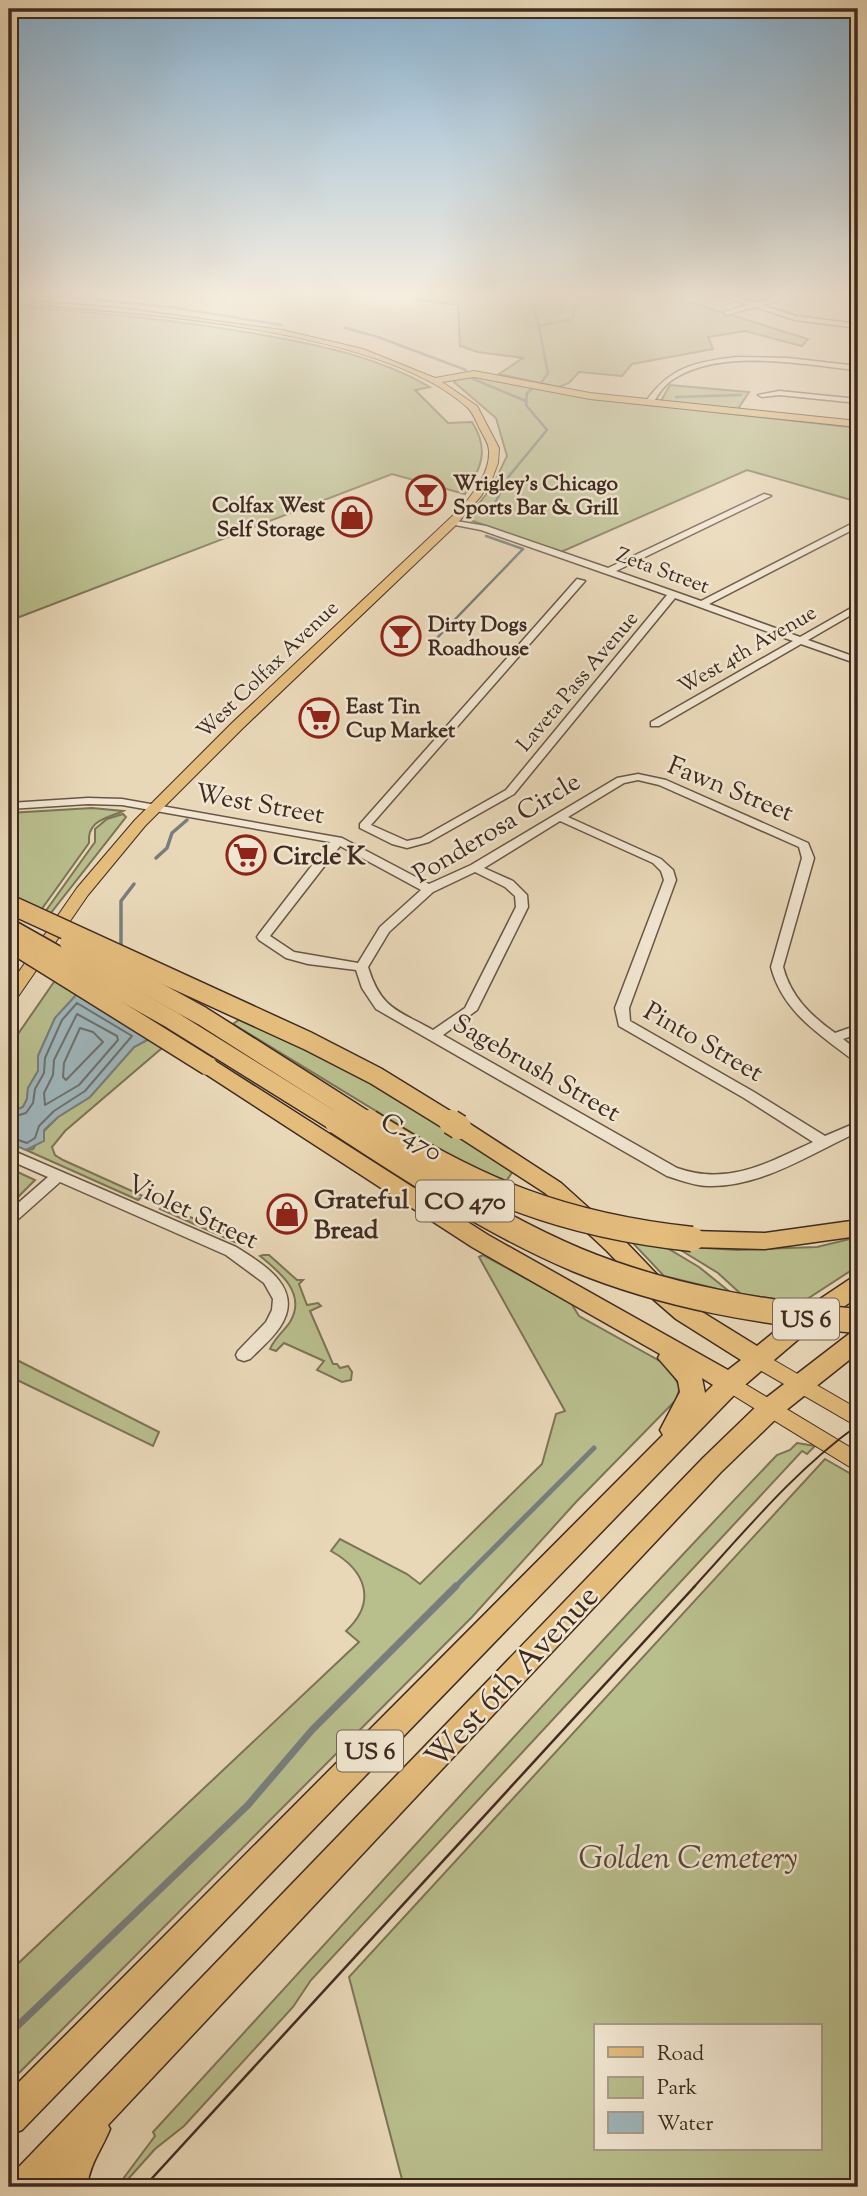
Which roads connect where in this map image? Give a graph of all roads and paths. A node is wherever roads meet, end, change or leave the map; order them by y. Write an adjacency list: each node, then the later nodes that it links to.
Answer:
1 (458, 394): 9 (main road, West Colfax Avenue)
2 (584, 394): 6 (main road)
3 (655, 394): 6 (street)
4 (794, 394): 5 (street)
5 (858, 401)
6 (649, 403): 7 (main road)
7 (858, 424)
8 (766, 496): 11 (street)
9 (453, 522): 11 (street, Zeta Street); 21 (main road, West Colfax Avenue)
10 (856, 525): 14 (street)
11 (608, 571): 13 (street, Zeta Street)
12 (579, 581): 13 (street, Laveta Pass Avenue)
13 (673, 594): 14 (street, Zeta Street)
14 (701, 605): 16 (street, Zeta Street)
15 (858, 607): 16 (street, West 4th Avenue)
16 (799, 640): 17 (street, Zeta Street); 18 (street, West 4th Avenue)
17 (858, 661)
18 (654, 724)
19 (638, 777): 22 (street, Ponderosa Circle); 34 (street, Fawn Street)
20 (9, 806): 21 (street, West Street)
21 (155, 807): 23 (street, West Street); 31 (main road, West Colfax Avenue)
22 (558, 816): 24 (street, Ponderosa Circle); 37 (street, Pinto Street)
23 (338, 840): 25 (street, West Street); 30 (street)
24 (475, 868): 25 (street, Ponderosa Circle); 33 (street)
25 (429, 889): 30 (street, Ponderosa Circle)
26 (9, 904): 47 (highway, bridge)
27 (9, 913): 41 (highway, C-470 / CO 470, bridge)
28 (9, 928): 44 (highway, C-470 / CO 470, bridge)
29 (9, 941): 43 (highway, bridge)
30 (362, 967): 33 (street, Sagebrush Street)
31 (9, 998)
32 (858, 1029): 34 (street)
33 (433, 1036): 37 (street, Sagebrush Street)
34 (834, 1038): 35 (street, Fawn Street)
35 (858, 1057)
36 (858, 1127): 37 (street)
37 (822, 1141)
38 (13, 1156): 39 (street, Violet Street)
39 (58, 1176): 40 (street); 46 (street, Violet Street)
40 (9, 1219)
41 (858, 1228)
42 (858, 1285): 47 (highway, US 6)
43 (564, 1287): 48 (highway); 52 (highway)
44 (858, 1321)
45 (858, 1340): 49 (highway, US 6)
46 (244, 1355)
47 (758, 1359): 48 (highway, West 6th Avenue / US 6); 49 (main road)
48 (730, 1383): 50 (main road); 52 (highway, West 6th Avenue / US 6)
49 (800, 1384): 50 (highway, West 6th Avenue / US 6); 51 (main road)
50 (771, 1408): 53 (main road); 54 (highway, West 6th Avenue / US 6)
51 (858, 1419)
52 (658, 1457): 55 (highway, West 6th Avenue / US 6)
53 (858, 1463)
54 (110, 2097): 56 (highway, West 6th Avenue / US 6); 57 (highway)
55 (9, 2117)
56 (25, 2187)
57 (69, 2187)

